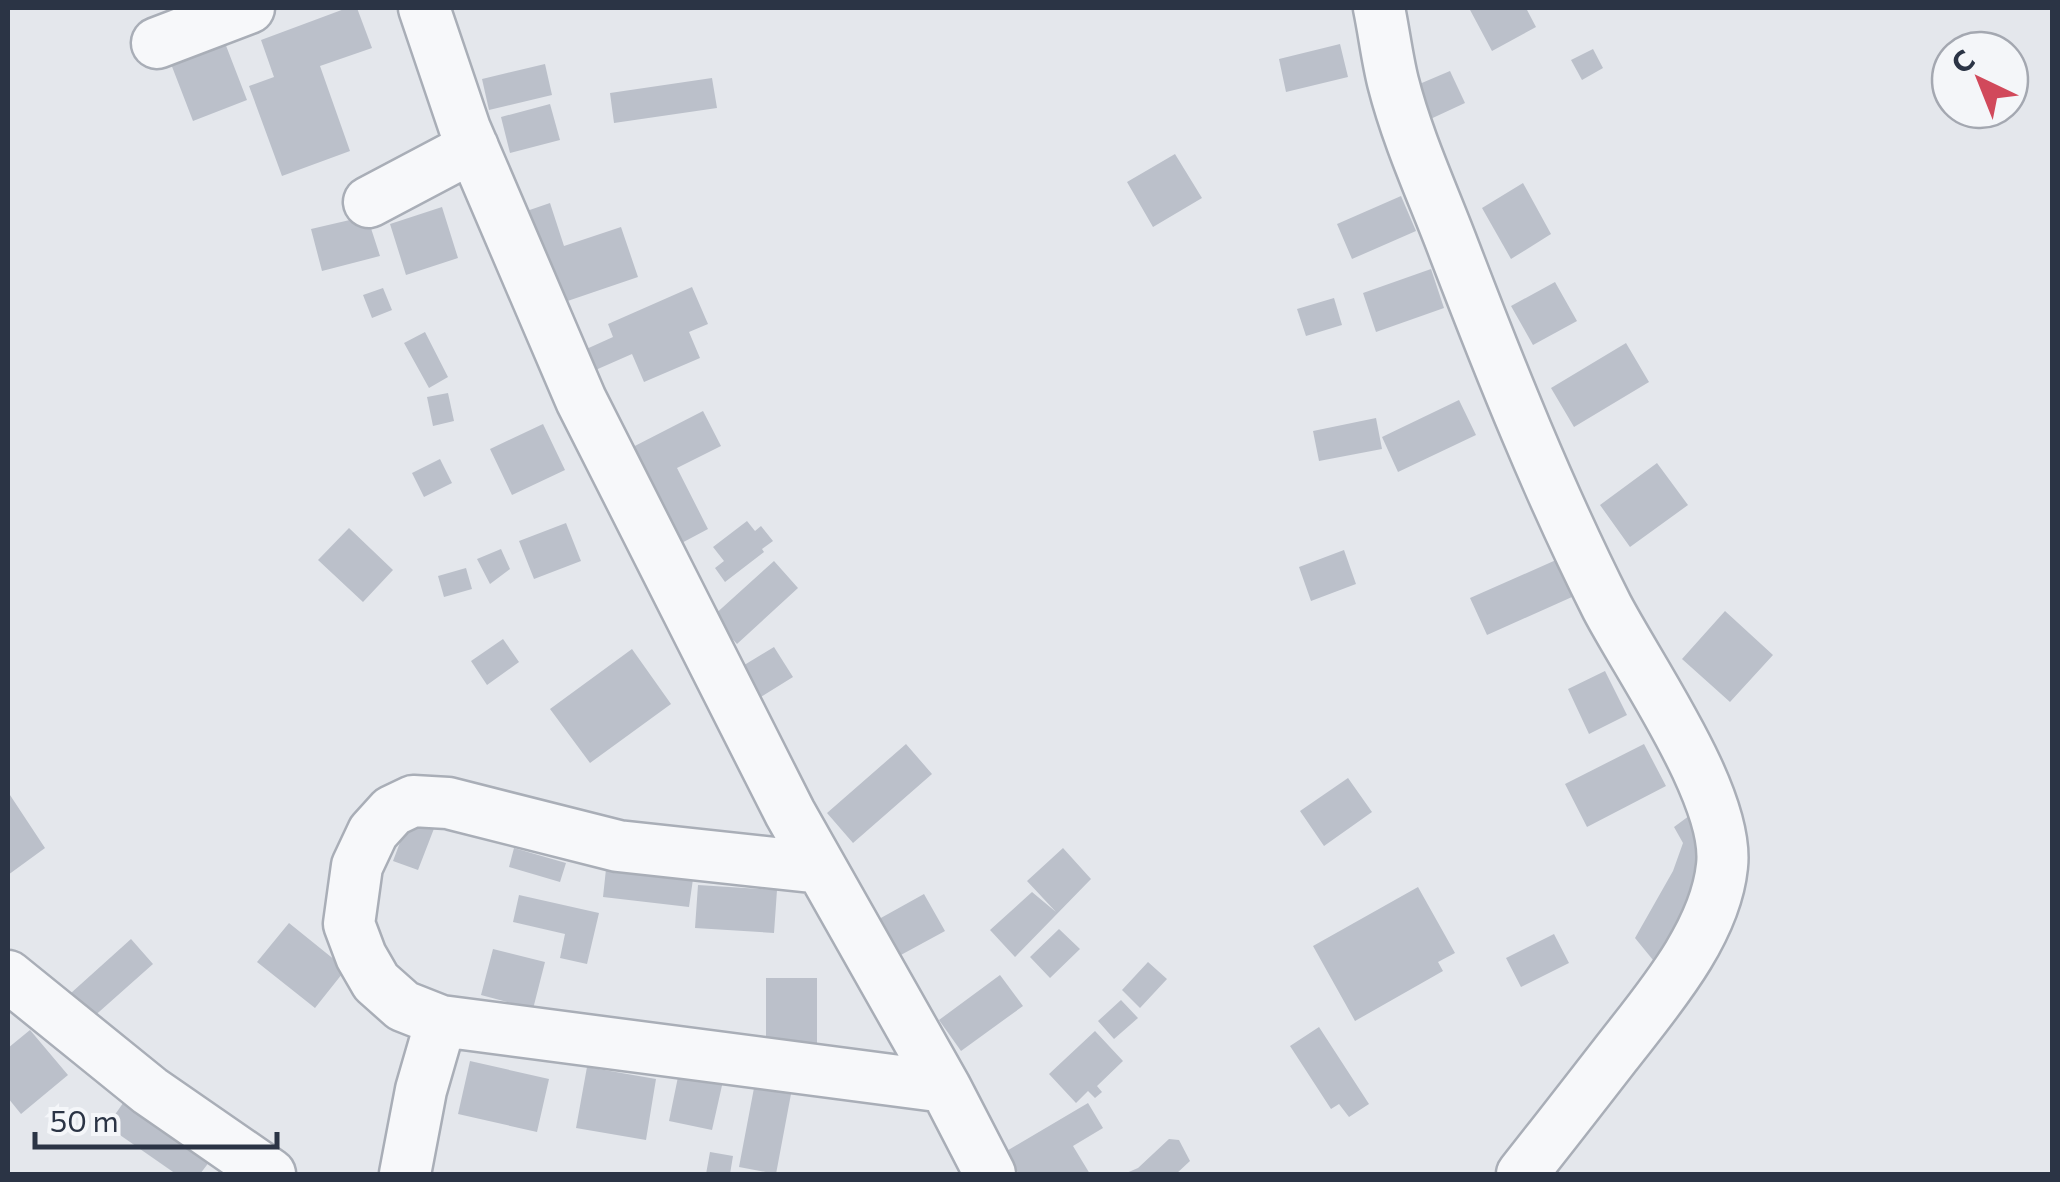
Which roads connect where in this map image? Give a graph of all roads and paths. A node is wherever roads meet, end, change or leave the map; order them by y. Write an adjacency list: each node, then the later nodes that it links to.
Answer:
1 (249, 8): 4 (street)
2 (424, 8): 5 (street)
3 (1379, 8): 14 (street)
4 (156, 43)
5 (473, 147): 6 (street); 7 (street)
6 (370, 202)
7 (821, 868): 9 (street); 10 (street)
8 (8, 976): 11 (street)
9 (441, 1020): 10 (street); 12 (street)
10 (945, 1087): 13 (street)
11 (270, 1174)
12 (405, 1174)
13 (990, 1174)
14 (1522, 1174)

